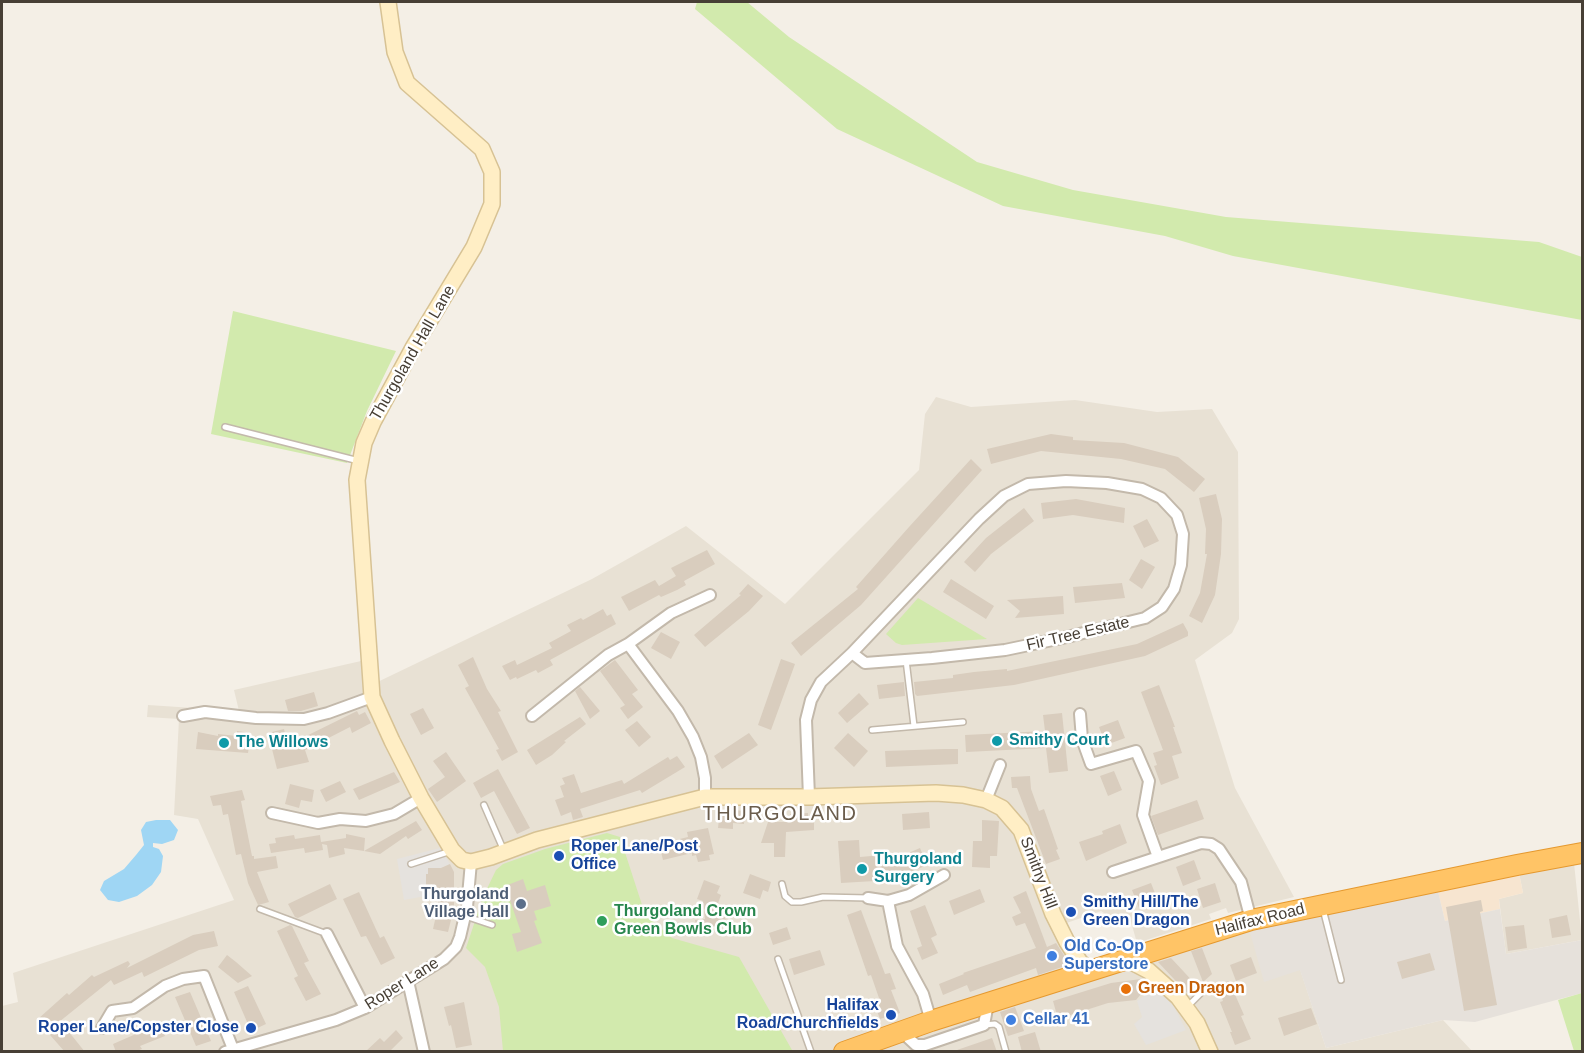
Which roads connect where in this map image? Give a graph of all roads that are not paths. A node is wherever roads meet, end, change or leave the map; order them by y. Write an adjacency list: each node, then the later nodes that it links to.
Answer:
1 (388, 2): 3 (street, Thurgoland Hall Lane)
2 (225, 427): 3 (lane)
3 (359, 461): 8 (street, Thurgoland Hall Lane)
4 (710, 595): 5 (street)
5 (628, 644): 11 (street); 16 (street)
6 (852, 653): 7 (street, Fir Tree Estate); 7 (street, Fir Tree Estate); 17 (street, Fir Tree Estate)
7 (906, 660): 13 (lane)
8 (372, 697): 10 (street); 18 (street, Thurgoland Hall Lane)
9 (1080, 714): 25 (street)
10 (183, 716)
11 (532, 716)
12 (963, 722): 13 (lane)
13 (914, 726): 14 (lane)
14 (872, 730)
15 (1000, 765): 19 (street)
16 (705, 797): 17 (street); 23 (street)
17 (809, 797): 19 (street, Smithy Hill)
18 (421, 798): 21 (street); 22 (street, Thurgoland Hall Lane)
19 (986, 800): 41 (street, Smithy Hill)
20 (484, 805): 23 (lane)
21 (272, 813)
22 (452, 850): 26 (street, Thurgoland Hall Lane); 27 (lane)
23 (504, 852): 26 (street)
24 (1582, 853): 33 (highway, Halifax Road)
25 (1158, 857): 28 (street); 36 (street)
26 (471, 862): 35 (street, Roper Lane)
27 (411, 864)
28 (1113, 872)
29 (944, 875): 32 (street)
30 (782, 884): 31 (lane)
31 (868, 898): 32 (street)
32 (888, 901): 48 (street)
33 (1321, 905): 36 (highway, Halifax Road); 42 (lane)
34 (260, 909): 38 (lane)
35 (465, 916): 37 (lane); 43 (street, Roper Lane)
36 (1251, 920): 40 (highway, Halifax Road)
37 (492, 925)
38 (327, 933): 47 (street)
39 (778, 958): 54 (lane)
40 (1126, 959): 41 (highway, Halifax Road); 46 (street)
41 (1090, 970): 45 (highway, Halifax Road)
42 (1341, 980)
43 (408, 981): 47 (street, Roper Lane); 53 (street)
44 (1208, 987): 46 (lane)
45 (988, 1003): 48 (highway, Halifax Road); 49 (street)
46 (1187, 1007): 57 (street)
47 (365, 1008): 52 (street, Roper Lane)
48 (931, 1021): 51 (highway, Halifax Road)
49 (984, 1025): 51 (street); 56 (lane)
50 (102, 1028): 52 (street)
51 (902, 1032): 55 (highway, Halifax Road)
52 (229, 1050)
53 (424, 1052)
54 (811, 1052)
55 (844, 1052)
56 (1006, 1052)
57 (1210, 1052)

